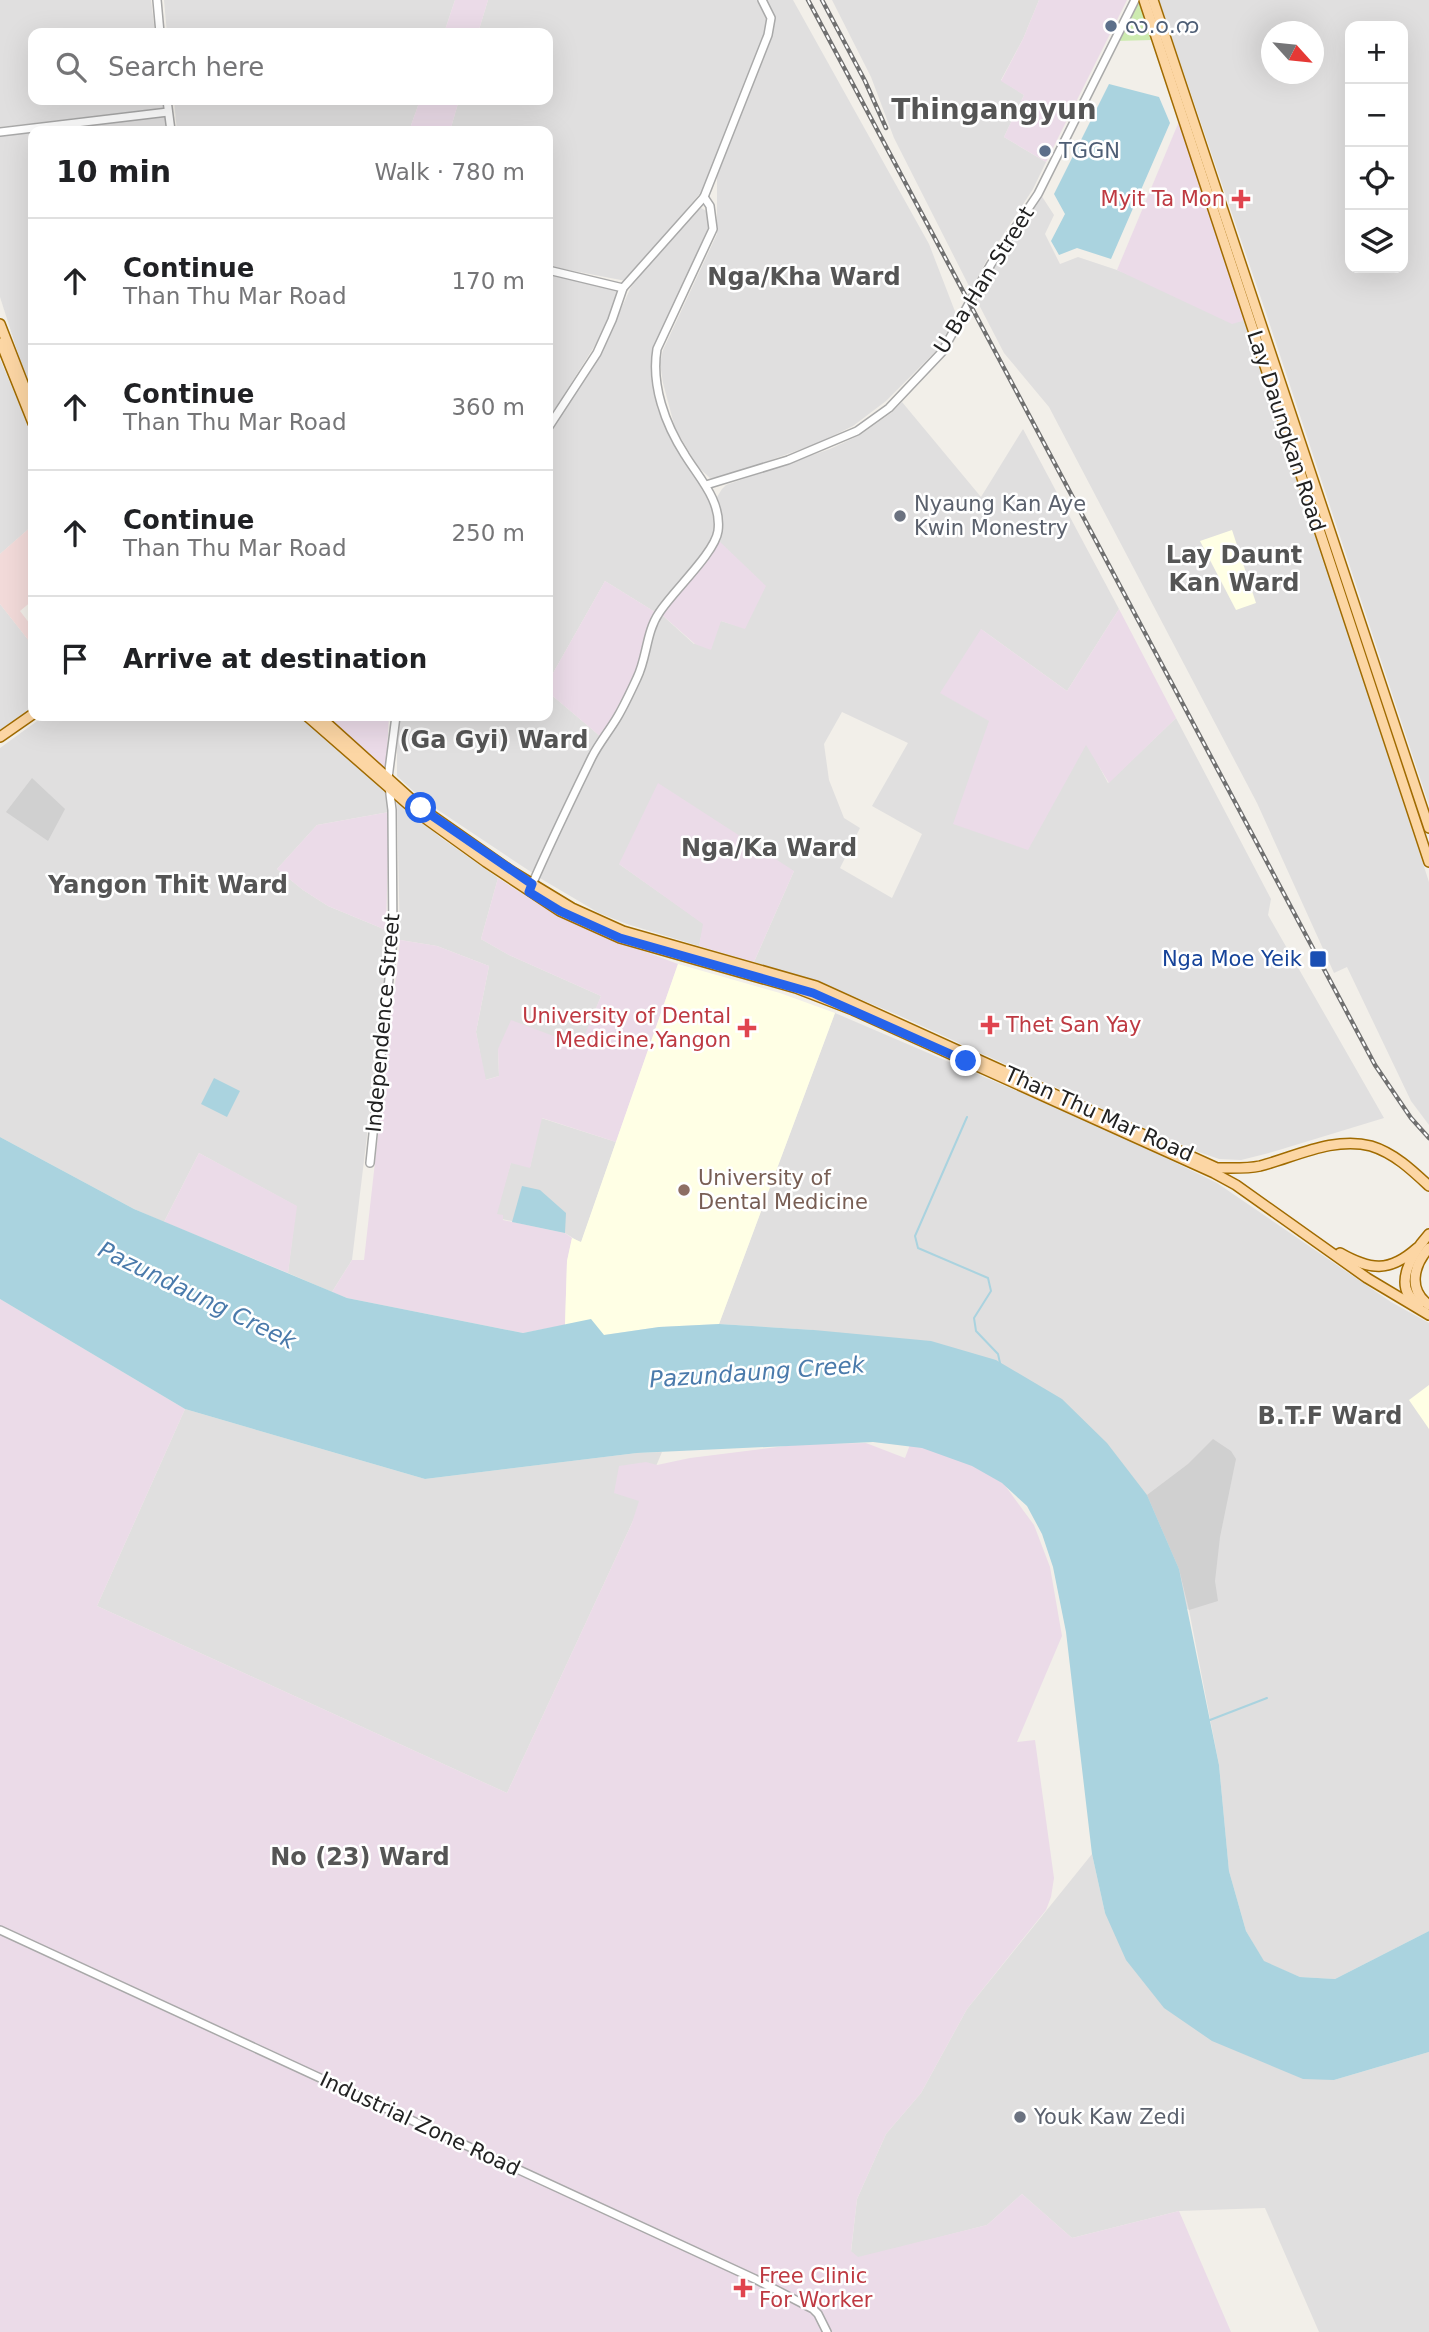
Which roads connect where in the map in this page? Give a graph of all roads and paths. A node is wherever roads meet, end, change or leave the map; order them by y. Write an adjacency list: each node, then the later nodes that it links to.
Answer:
1 (157, 0): 6 (street)
2 (762, 0): 14 (street)
3 (1135, 0): 22 (street, U Ba Han Street)
4 (1144, 0): 7 (main road, Lay Daungkan Road)
5 (1153, 0): 7 (main road, Lay Daungkan Road)
6 (160, 28)
7 (1166, 53): 30 (main road, Lay Daungkan Road)
8 (167, 105): 9 (street)
9 (168, 113): 10 (street); 11 (street)
10 (53, 126)
11 (170, 126)
12 (28, 129): 13 (street)
13 (0, 132)
14 (704, 197): 16 (street); 22 (street)
15 (553, 271): 16 (street)
16 (623, 288): 21 (street)
17 (0, 324): 19 (main road)
18 (0, 342): 20 (main road)
19 (28, 396)
20 (28, 412)
21 (553, 420)
22 (706, 485): 32 (street)
23 (28, 717): 27 (main road)
24 (313, 721): 29 (main road, Than Thu Mar Road)
25 (325, 721): 28 (main road, Than Thu Mar Road)
26 (395, 721): 28 (street, Independence Street)
27 (0, 737)
28 (388, 778): 29 (street, Independence Street); 32 (main road, Than Thu Mar Road)
29 (390, 791): 32 (main road, Than Thu Mar Road); 33 (street, Independence Street)
30 (1426, 832): 31 (main road, Lay Daungkan Road)
31 (1429, 862)
32 (530, 888): 34 (main road, Than Thu Mar Road)
33 (370, 1163)
34 (1215, 1170): 35 (main road, Than Thu Mar Road); 36 (main road, Than Thu Mar Road)
35 (1429, 1186)
36 (1300, 1230): 38 (main road); 40 (main road)
37 (1429, 1234): 38 (main road)
38 (1423, 1250): 39 (main road); 40 (main road)
39 (1429, 1305)
40 (1429, 1313)
41 (0, 1930): 42 (street, Industrial Zone Road)
42 (827, 2332)

